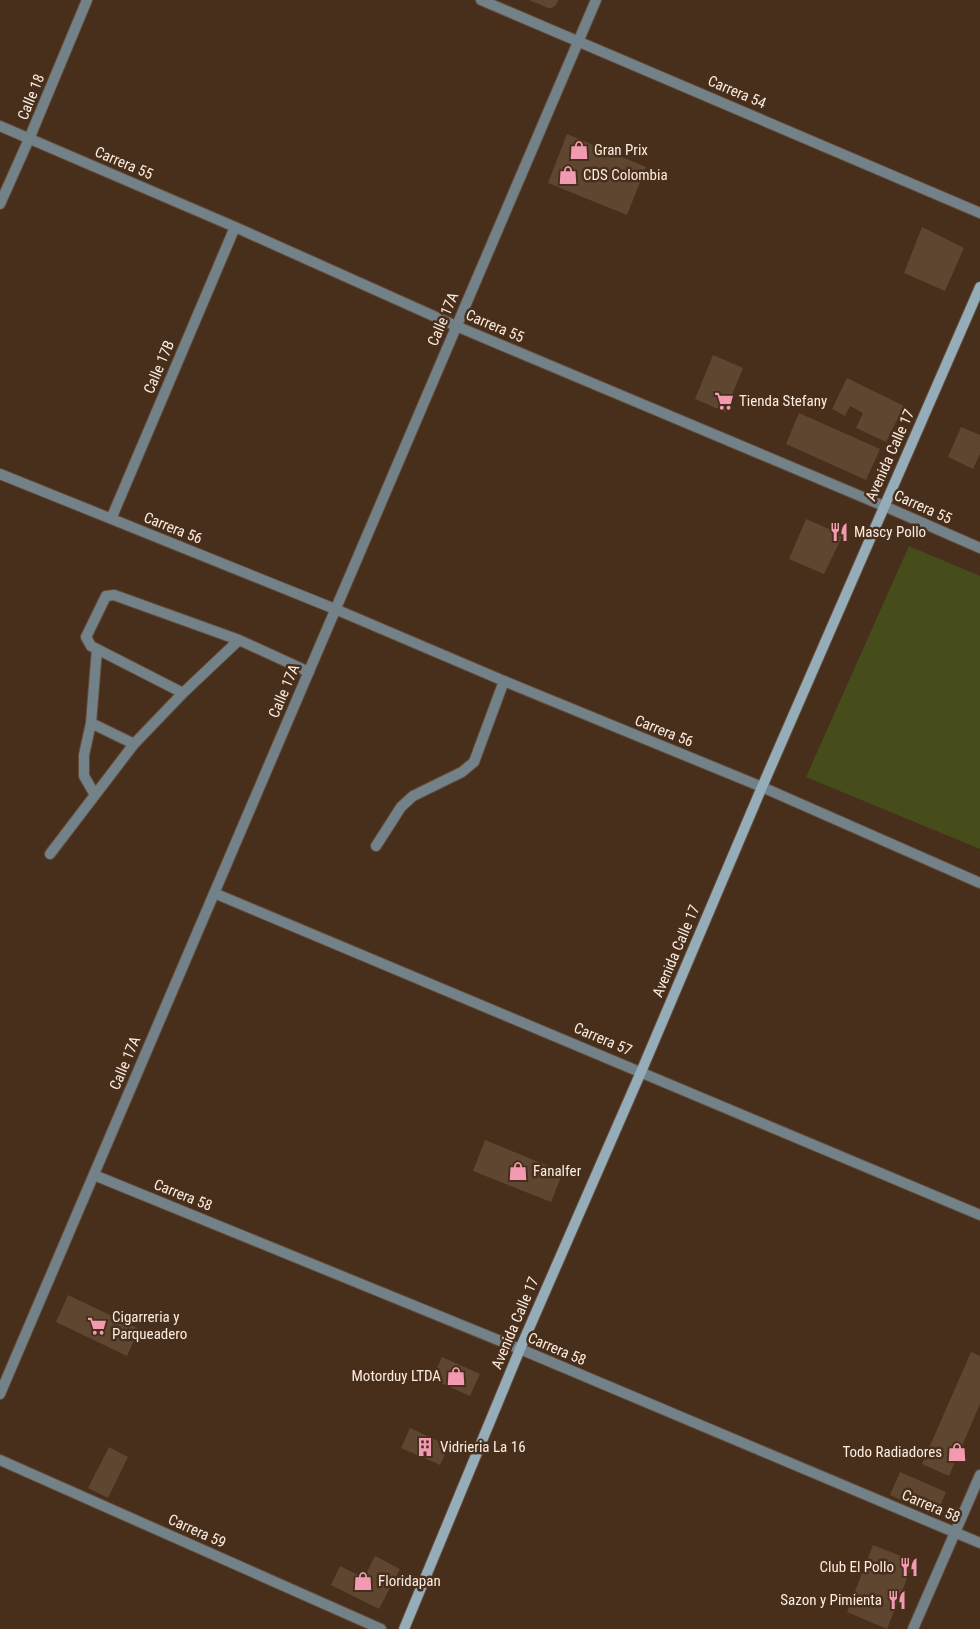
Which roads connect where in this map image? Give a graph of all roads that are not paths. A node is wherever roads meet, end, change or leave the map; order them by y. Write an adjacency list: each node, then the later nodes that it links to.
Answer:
1 (87, 0): 6 (street, Calle 18)
2 (481, 0): 4 (street, Carrera 54)
3 (596, 0): 4 (street, Calle 17A)
4 (578, 41): 8 (street, Carrera 54); 11 (street, Calle 17A)
5 (0, 126): 6 (street, Carrera 55)
6 (30, 139): 7 (street, Calle 18); 9 (street, Carrera 55)
7 (0, 204)
8 (980, 213)
9 (235, 227): 11 (street, Carrera 55); 14 (street, Calle 17B)
10 (980, 287): 13 (street, Avenida Calle 17)
11 (456, 326): 13 (street, Carrera 55); 16 (street, Calle 17A)
12 (0, 474): 14 (street, Carrera 56)
13 (884, 506): 15 (street, Carrera 55); 24 (street, Avenida Calle 17)
14 (111, 520): 16 (street, Carrera 56)
15 (980, 548)
16 (335, 609): 19 (street, Calle 17A); 20 (street, Carrera 56)
17 (239, 640): 18 (street); 19 (street); 21 (street)
18 (97, 649): 21 (street); 22 (street)
19 (309, 672): 29 (street, Calle 17A)
20 (504, 681): 24 (street, Carrera 56); 26 (street)
21 (183, 694): 23 (street)
22 (91, 723): 23 (street); 25 (street)
23 (134, 744): 25 (street)
24 (762, 787): 28 (street, Carrera 56); 30 (street, Avenida Calle 17)
25 (95, 795): 27 (street)
26 (376, 846)
27 (50, 854)
28 (980, 883)
29 (214, 893): 30 (street, Carrera 57); 31 (street, Calle 17A)
30 (642, 1072): 32 (street, Carrera 57); 33 (street, Avenida Calle 17)
31 (94, 1175): 33 (street, Carrera 58); 34 (street, Calle 17A)
32 (980, 1215)
33 (520, 1349): 37 (street, Carrera 58); 40 (street, Avenida Calle 17)
34 (0, 1394)
35 (0, 1460): 39 (street, Carrera 59)
36 (980, 1475): 37 (street)
37 (954, 1532): 38 (street, Carrera 58); 41 (street)
38 (980, 1543)
39 (381, 1629)
40 (404, 1629)
41 (913, 1629)

